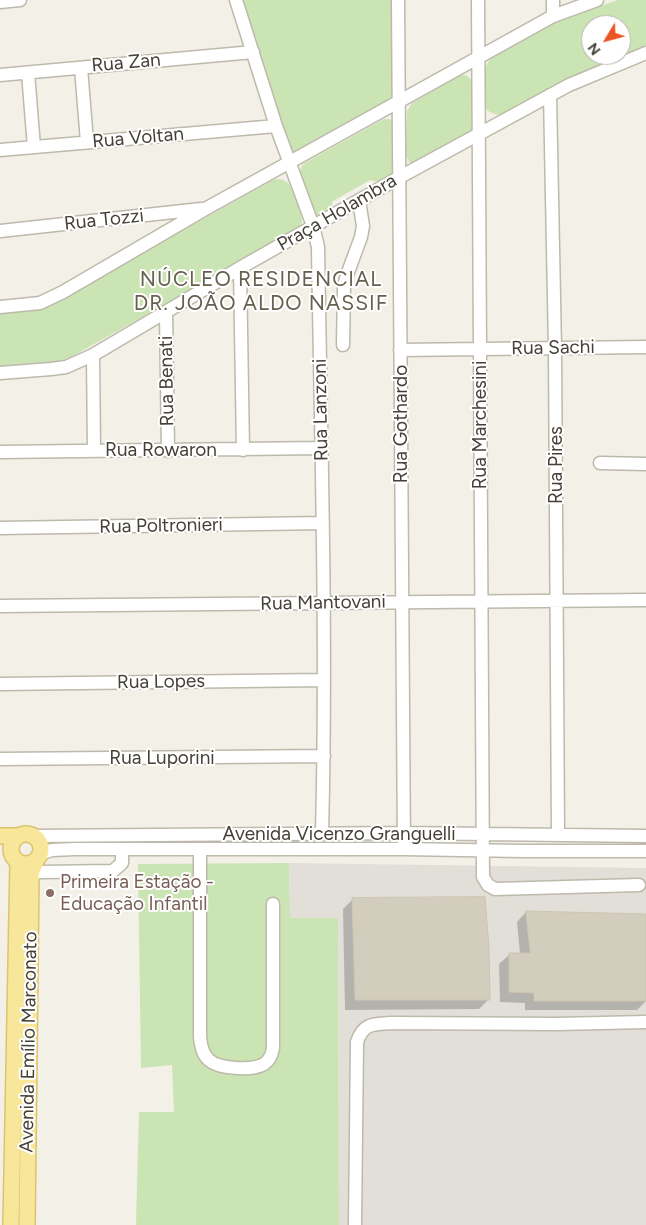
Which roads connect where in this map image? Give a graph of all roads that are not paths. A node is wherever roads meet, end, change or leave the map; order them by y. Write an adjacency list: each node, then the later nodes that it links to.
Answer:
1 (20, 0): 7 (street)
2 (236, 0): 9 (street, Rua Lanzoni)
3 (398, 0): 16 (street, Rua Gothardo)
4 (478, 0): 11 (street, Rua Marchesini)
5 (553, 0): 8 (street)
6 (597, 0): 8 (street)
7 (0, 2)
8 (553, 16): 11 (street)
9 (253, 52): 12 (street, Rua Zan); 17 (street, Rua Lanzoni)
10 (646, 53): 15 (street, Praça Holambra)
11 (478, 59): 16 (street); 18 (street, Rua Marchesini)
12 (81, 68): 13 (street, Rua Zan); 19 (street)
13 (28, 73): 14 (street, Rua Zan); 20 (street)
14 (0, 76)
15 (550, 95): 18 (street, Praça Holambra); 34 (street, Rua Pires)
16 (400, 102): 22 (street); 23 (street, Rua Gothardo)
17 (276, 126): 19 (street, Rua Voltan); 22 (street, Rua Lanzoni)
18 (480, 134): 23 (street, Praça Holambra); 33 (street, Rua Marchesini)
19 (87, 142): 20 (street, Rua Voltan)
20 (34, 147): 21 (street, Rua Voltan)
21 (0, 150)
22 (289, 164): 25 (street); 26 (street, Rua Lanzoni)
23 (400, 177): 24 (street, Praça Holambra); 35 (street, Rua Gothardo)
24 (359, 200): 26 (street, Praça Holambra); 31 (street)
25 (207, 208): 27 (street, Rua Tozzi); 29 (street)
26 (313, 226): 28 (street, Praça Holambra); 38 (street, Rua Lanzoni)
27 (0, 231)
28 (240, 268): 30 (street, Praça Holambra); 39 (street)
29 (0, 307)
30 (166, 312): 36 (street, Praça Holambra); 41 (street, Rua Benati)
31 (343, 345)
32 (646, 347): 34 (street, Rua Sachi)
33 (480, 349): 34 (street, Rua Sachi); 35 (street, Rua Sachi); 50 (street, Rua Marchesini)
34 (556, 349): 47 (street, Rua Pires)
35 (400, 350): 49 (street, Rua Gothardo)
36 (93, 355): 37 (street, Praça Holambra); 40 (street)
37 (0, 373)
38 (321, 448): 39 (street, Rua Rowaron); 45 (street, Rua Lanzoni)
39 (243, 450): 41 (street, Rua Rowaron)
40 (94, 451): 41 (street, Rua Rowaron); 42 (street, Rua Rowaron)
41 (168, 451)
42 (0, 452)
43 (600, 463): 44 (street)
44 (646, 464)
45 (323, 523): 46 (street, Rua Poltronieri); 51 (street, Rua Lanzoni)
46 (0, 528)
47 (557, 600): 48 (street, Rua Mantovani); 50 (street, Rua Mantovani); 60 (street, Rua Pires)
48 (646, 600)
49 (402, 602): 50 (street, Rua Mantovani); 51 (street, Rua Mantovani); 57 (street, Rua Gothardo)
50 (481, 602): 59 (street, Rua Marchesini)
51 (323, 604): 52 (street, Rua Mantovani); 53 (street, Rua Lanzoni)
52 (0, 606)
53 (323, 680): 54 (street, Rua Lopes); 55 (street, Rua Lanzoni)
54 (0, 684)
55 (324, 756): 56 (street, Rua Luporini); 58 (street, Rua Lanzoni)
56 (0, 759)
57 (404, 833): 58 (street, Avenida Vicenzo Granguelli); 59 (street, Avenida Vicenzo Granguelli); 66 (street, Rua Gothardo)
58 (322, 834): 62 (street, Avenida Vicenzo Granguelli)
59 (483, 834): 60 (street, Avenida Vicenzo Granguelli); 67 (street, Rua Marchesini)
60 (558, 835): 63 (street, Avenida Vicenzo Granguelli)
61 (0, 836): 62 (main road, Avenida Vicenzo Granguelli)
62 (25, 836): 69 (main road); 70 (main road)
63 (646, 836)
64 (122, 849): 65 (street, Avenida Vicenzo Granguelli); 70 (street, Avenida Vicenzo Granguelli); 70 (street)
65 (200, 849): 66 (street, Avenida Vicenzo Granguelli); 72 (street)
66 (404, 849): 67 (street, Avenida Vicenzo Granguelli)
67 (483, 850): 68 (street, Avenida Vicenzo Granguelli); 71 (street, Rua Marchesini)
68 (646, 851)
69 (10, 858): 70 (main road, Avenida Vicenzo Granguelli); 74 (main road, Avenida Emílio Marconato)
70 (36, 863): 75 (main road, Avenida Emílio Marconato)
71 (639, 885)
72 (273, 904)
73 (646, 1022): 76 (street)
74 (12, 1225)
75 (27, 1225)
76 (355, 1225)

